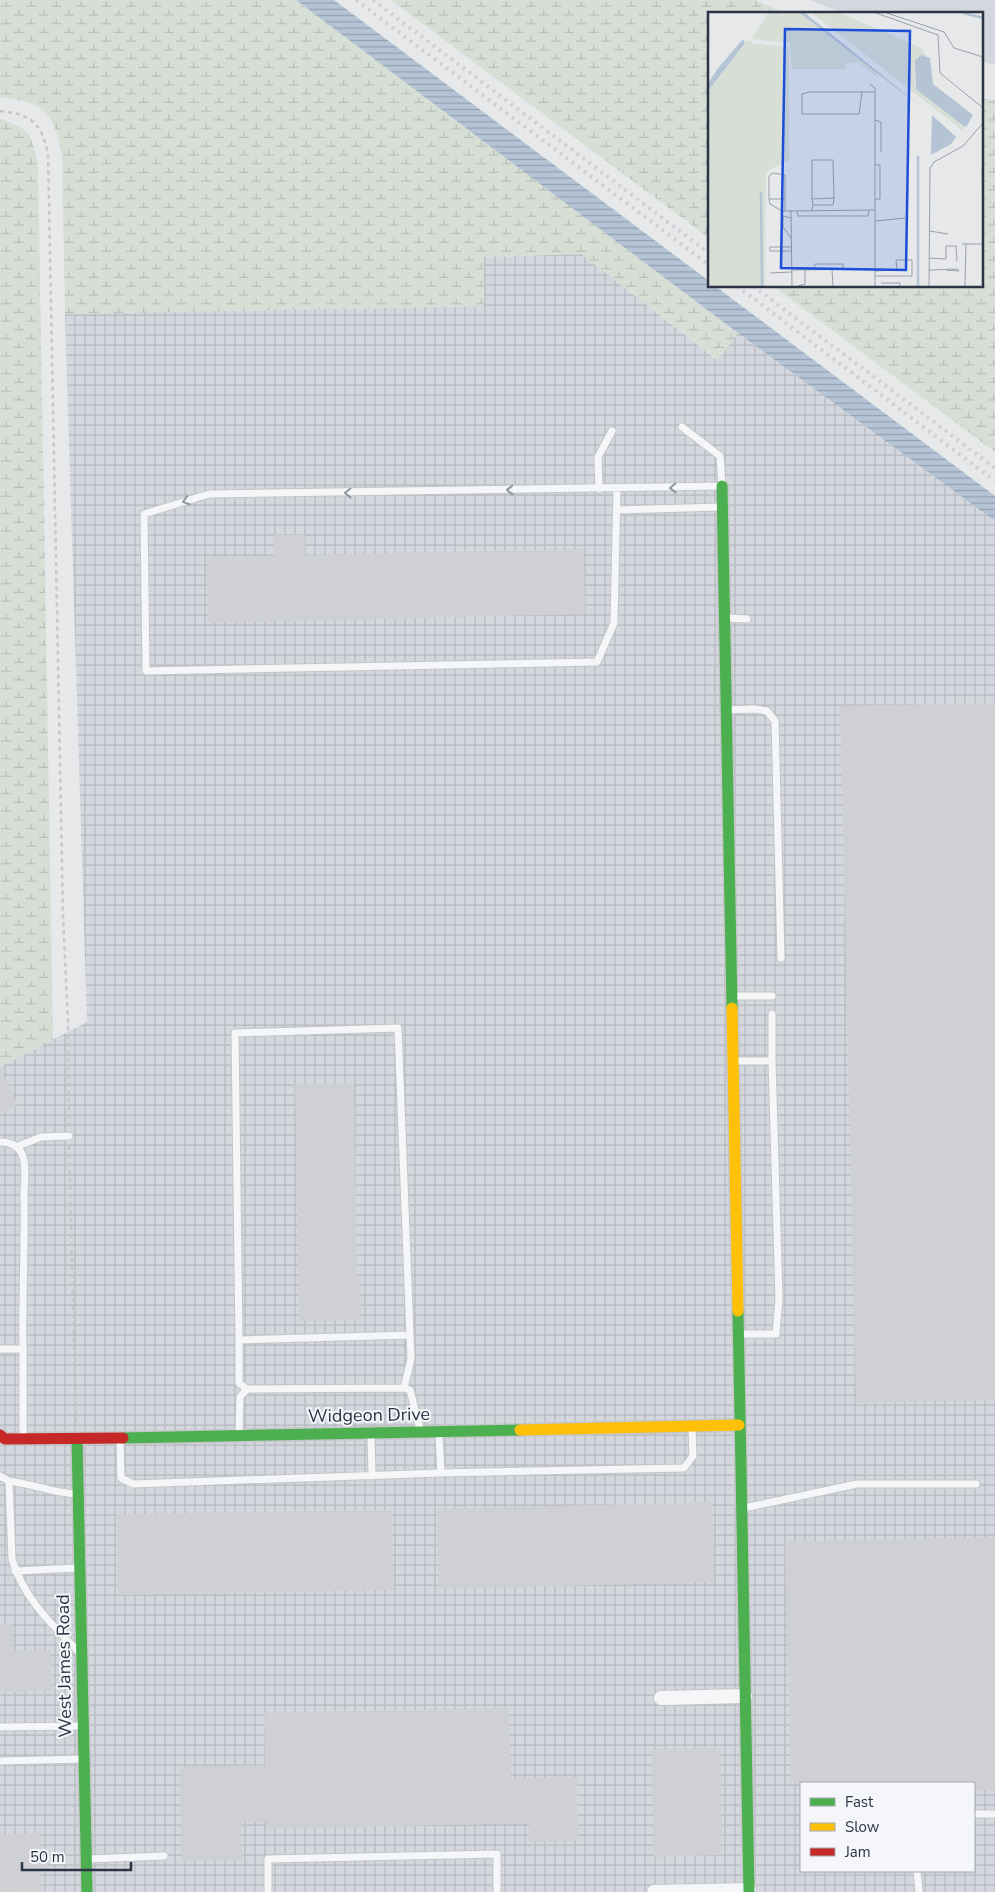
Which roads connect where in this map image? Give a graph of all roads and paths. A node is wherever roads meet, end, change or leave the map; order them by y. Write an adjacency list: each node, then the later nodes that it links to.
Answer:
1 (0, 111): 18 (path)
2 (682, 427): 4 (lane)
3 (612, 431): 5 (lane)
4 (722, 486): 6 (lane, one-way to 6); 7 (street)
5 (599, 489): 6 (lane); 8 (lane, one-way to 8)
6 (617, 489): 8 (lane)
7 (722, 507): 8 (lane); 9 (street)
8 (616, 510)
9 (724, 618): 10 (lane); 11 (street)
10 (748, 619)
11 (726, 710): 12 (lane); 13 (street)
12 (781, 958)
13 (731, 996): 14 (lane); 17 (street)
14 (772, 996)
15 (772, 1014): 16 (lane)
16 (772, 1061): 17 (lane); 21 (lane)
17 (732, 1062): 21 (street)
18 (69, 1136): 20 (lane); 37 (path)
19 (0, 1142): 20 (lane)
20 (16, 1147): 25 (lane)
21 (738, 1334): 28 (street)
22 (410, 1335): 23 (lane); 23 (lane); 26 (lane)
23 (239, 1340): 27 (lane)
24 (0, 1349): 25 (lane)
25 (23, 1349): 36 (lane)
26 (404, 1388): 27 (lane); 32 (lane)
27 (248, 1389): 33 (lane)
28 (740, 1425): 29 (street, Widgeon Drive); 44 (street)
29 (692, 1426): 30 (street, Widgeon Drive); 38 (lane)
30 (439, 1431): 32 (street, Widgeon Drive); 38 (lane)
31 (371, 1432): 32 (street, Widgeon Drive); 33 (street, Widgeon Drive); 40 (lane)
32 (421, 1432)
33 (239, 1435): 35 (street, Widgeon Drive)
34 (0, 1436): 36 (street, Widgeon Drive)
35 (120, 1438): 37 (street, Widgeon Drive); 40 (lane)
36 (23, 1439): 37 (street, Widgeon Drive)
37 (76, 1439): 43 (street, West James Road)
38 (441, 1473): 40 (lane)
39 (0, 1476): 41 (lane)
40 (372, 1476)
41 (10, 1481): 43 (lane); 46 (lane)
42 (976, 1484): 44 (lane)
43 (78, 1494): 45 (street, West James Road)
44 (741, 1509): 48 (street)
45 (80, 1568): 46 (lane); 47 (street, West James Road)
46 (16, 1571): 47 (lane)
47 (82, 1655): 50 (street, West James Road)
48 (745, 1696): 49 (street); 59 (street)
49 (661, 1698)
50 (83, 1726): 51 (lane); 52 (street, West James Road)
51 (0, 1727)
52 (84, 1759): 53 (lane); 57 (street, West James Road)
53 (0, 1761)
54 (975, 1814): 55 (lane)
55 (995, 1814)
56 (164, 1856): 57 (lane)
57 (86, 1858): 60 (street, West James Road)
58 (917, 1872): 64 (lane)
59 (749, 1891): 63 (street)
60 (87, 1892)
61 (268, 1892): 62 (lane)
62 (497, 1892)
63 (654, 1892)
64 (918, 1892)

